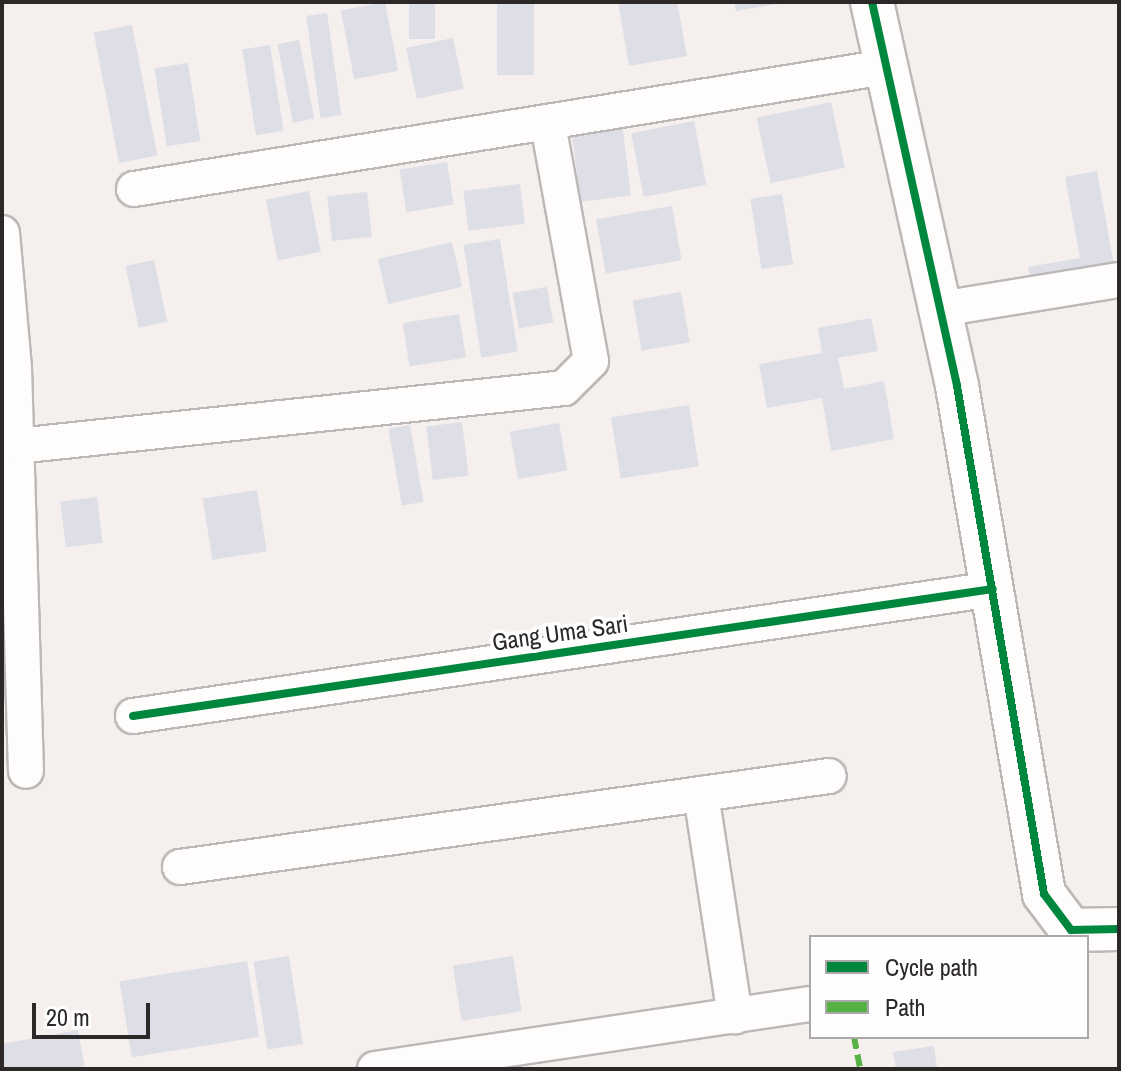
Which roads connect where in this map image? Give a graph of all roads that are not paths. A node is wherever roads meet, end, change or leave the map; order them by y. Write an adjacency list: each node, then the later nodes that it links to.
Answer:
1 (872, 2): 2 (street)
2 (886, 67): 3 (street); 7 (street)
3 (548, 124): 4 (street); 8 (street)
4 (134, 189)
5 (2, 233): 8 (street)
6 (1119, 280): 7 (street)
7 (940, 309): 9 (street)
8 (17, 446): 11 (street)
9 (993, 589): 10 (street, Gang Uma Sari); 16 (street)
10 (133, 716)
11 (26, 771)
12 (829, 776): 13 (street)
13 (701, 794): 14 (street); 18 (street)
14 (180, 867)
15 (1119, 929): 16 (street)
16 (1068, 933)
17 (809, 1004): 18 (street)
18 (735, 1016): 19 (street)
19 (529, 1058): 20 (street)
20 (375, 1069)

